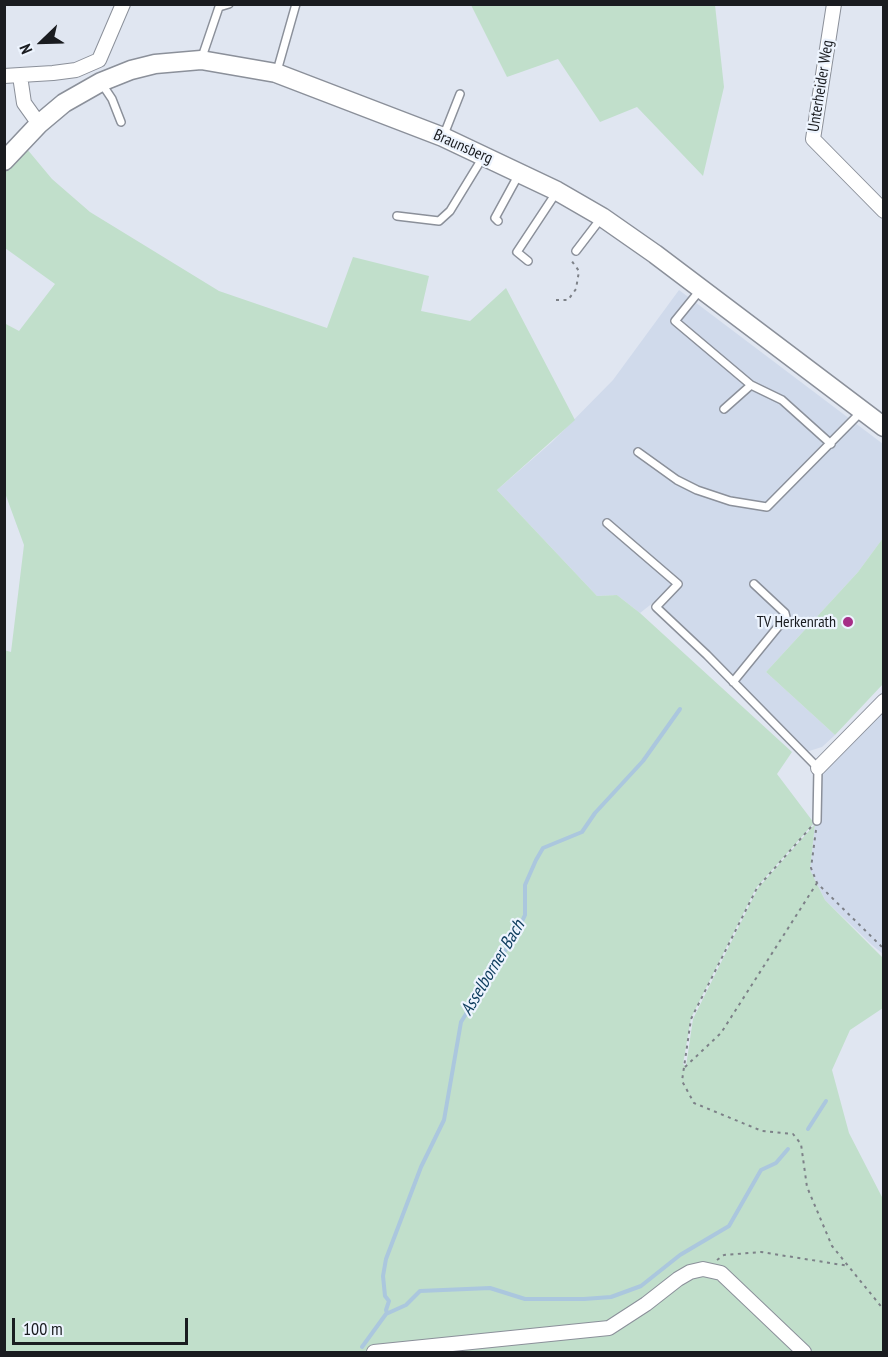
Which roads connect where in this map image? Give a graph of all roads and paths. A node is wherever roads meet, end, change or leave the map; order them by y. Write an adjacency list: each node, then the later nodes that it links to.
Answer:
1 (123, 4): 6 (street)
2 (230, 4): 5 (lane)
3 (296, 4): 7 (lane)
4 (834, 4): 19 (street, Unterheider Weg)
5 (201, 60): 7 (main road, Braunsberg); 10 (main road, Braunsberg)
6 (76, 70): 9 (street); 10 (street)
7 (276, 73): 14 (main road, Braunsberg)
8 (4, 76): 9 (street)
9 (20, 76): 13 (street)
10 (101, 82): 12 (lane); 13 (main road, Braunsberg)
11 (460, 94): 14 (lane)
12 (121, 122)
13 (39, 124): 16 (main road, Braunsberg)
14 (443, 137): 15 (main road, Braunsberg)
15 (483, 156): 17 (main road, Braunsberg); 20 (lane)
16 (4, 161)
17 (520, 172): 18 (main road, Braunsberg); 22 (lane)
18 (557, 191): 21 (main road, Braunsberg); 24 (lane)
19 (884, 211)
20 (397, 216)
21 (602, 217): 23 (lane); 25 (main road, Braunsberg)
22 (498, 221)
23 (576, 250): 26 (path)
24 (528, 261)
25 (701, 289): 27 (lane); 29 (main road, Braunsberg)
26 (556, 300)
27 (751, 385): 28 (lane); 31 (lane)
28 (724, 409)
29 (862, 410): 30 (main road, Braunsberg); 31 (lane)
30 (884, 427)
31 (831, 444): 32 (lane)
32 (638, 452)
33 (607, 523): 35 (lane)
34 (754, 584): 35 (lane)
35 (733, 682): 37 (lane)
36 (883, 703): 37 (street)
37 (818, 768): 38 (lane)
38 (817, 821): 39 (path); 41 (path)
39 (817, 883): 40 (path); 41 (path)
40 (884, 949)
41 (684, 1067): 42 (path)
42 (849, 1266): 43 (path); 44 (path)
43 (703, 1269): 45 (street); 47 (street)
44 (884, 1310)
45 (459, 1348): 46 (street)
46 (374, 1353)
47 (804, 1353)

